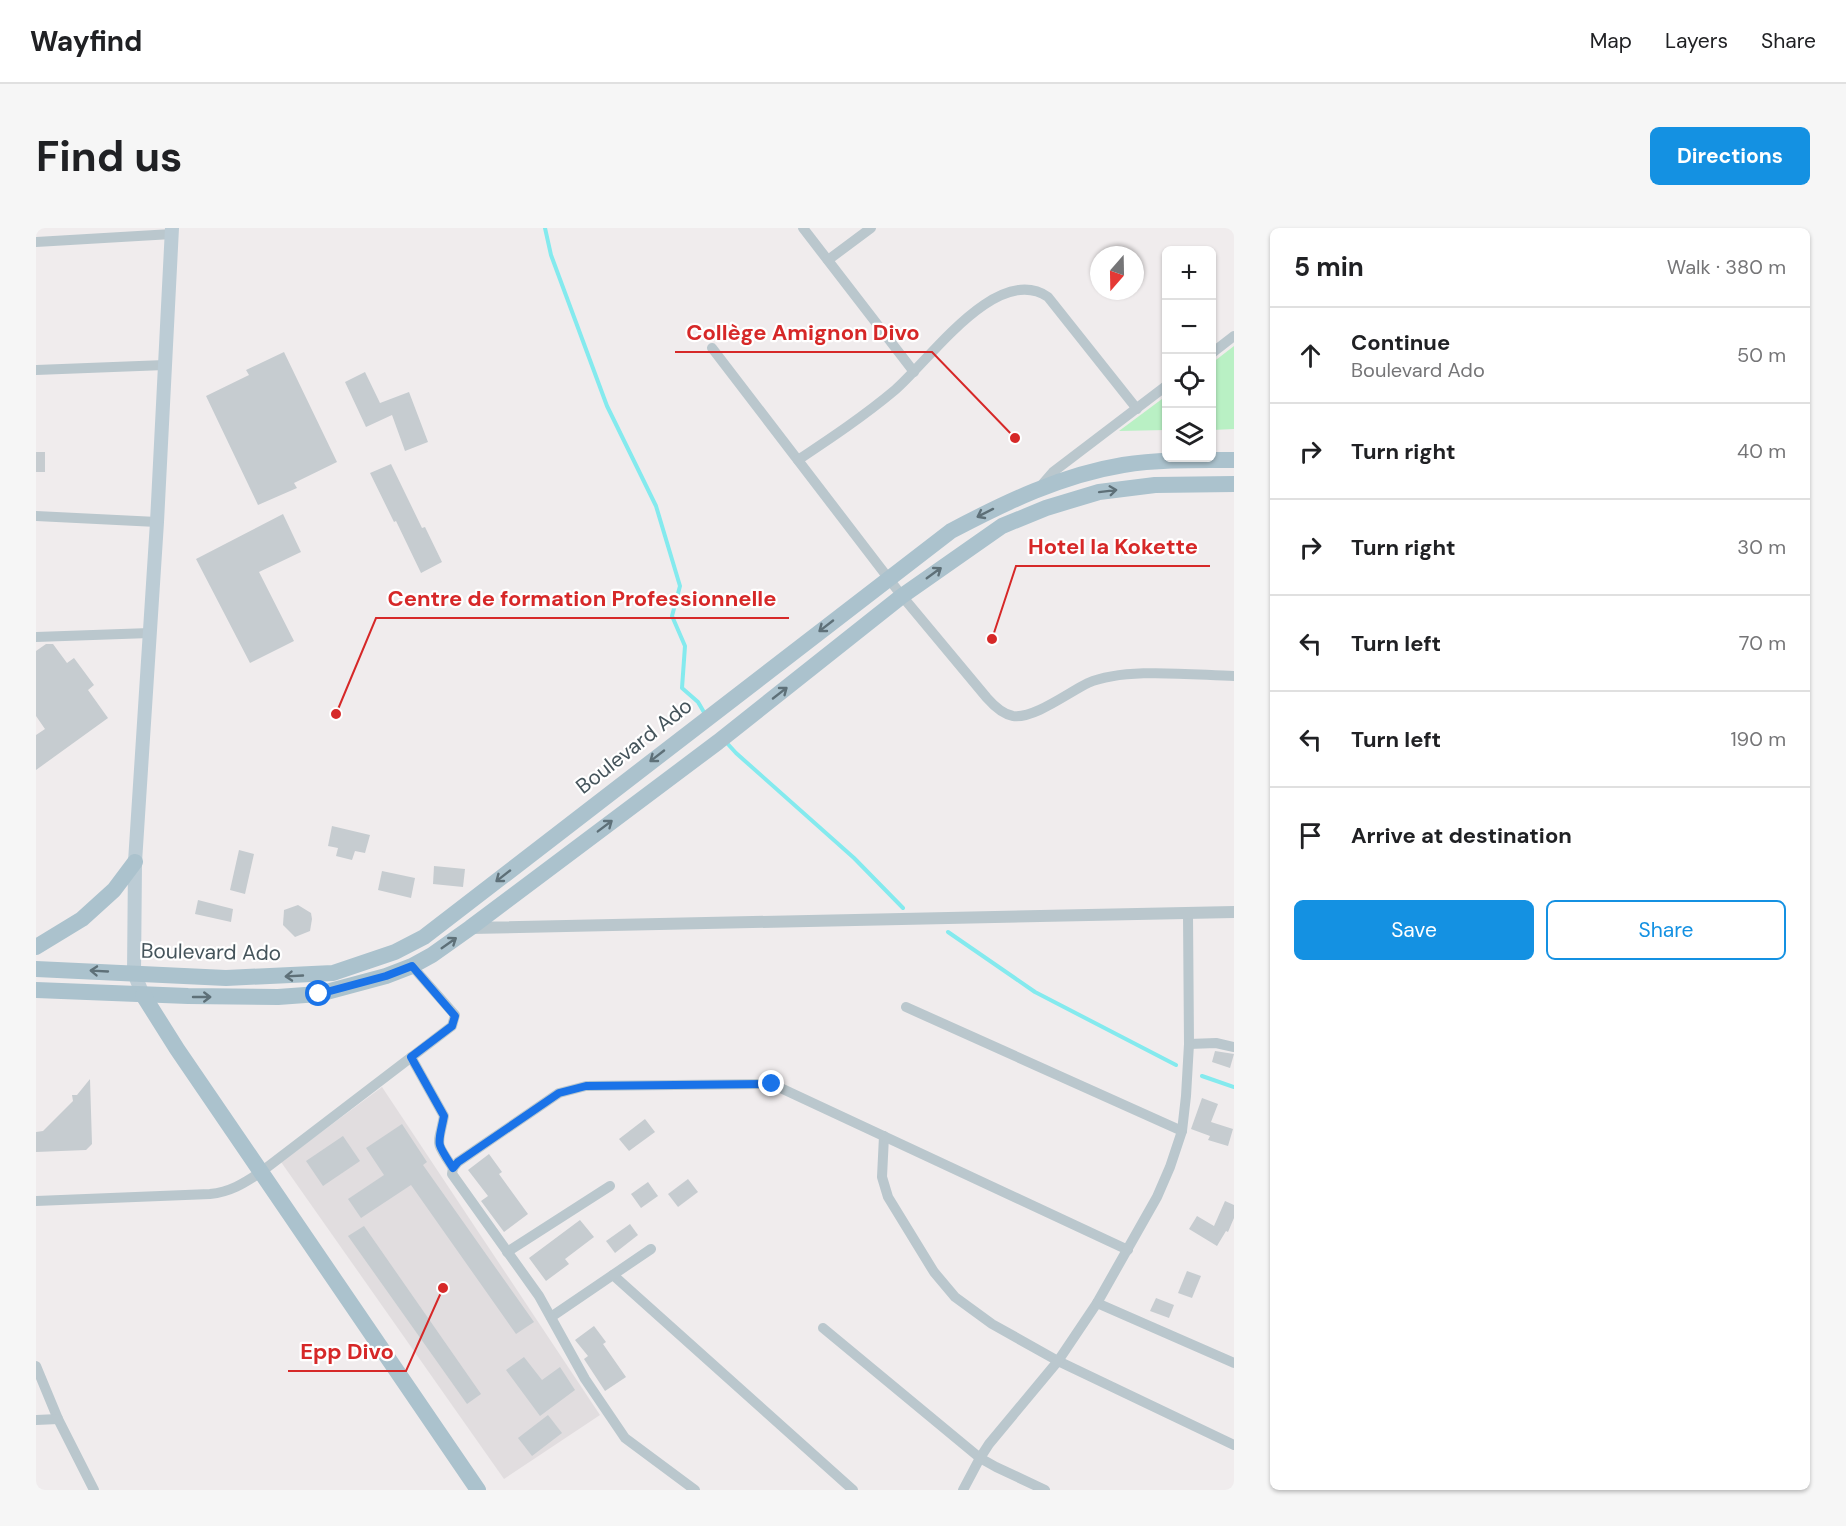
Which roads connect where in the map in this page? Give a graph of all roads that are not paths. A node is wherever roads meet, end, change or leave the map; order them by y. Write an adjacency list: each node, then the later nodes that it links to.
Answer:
1 (803, 228): 5 (street)
2 (871, 228): 5 (street)
3 (172, 231): 4 (street); 9 (main road)
4 (36, 242)
5 (828, 260): 11 (street)
6 (1234, 336): 8 (street)
7 (712, 348): 15 (street)
8 (1216, 349)
9 (165, 365): 10 (street); 19 (main road)
10 (36, 370)
11 (914, 372): 13 (street); 15 (street)
12 (1162, 390): 13 (street)
13 (1137, 409): 17 (street)
14 (1234, 459): 17 (main road, Boulevard Ado)
15 (798, 460): 20 (street)
16 (1234, 484): 21 (main road, Boulevard Ado, one-way to 16)
17 (1038, 490): 20 (main road, Boulevard Ado, one-way to 20)
18 (36, 516): 19 (street)
19 (157, 522): 22 (main road)
20 (888, 578): 21 (street); 32 (main road, Boulevard Ado, one-way to 32)
21 (902, 596): 24 (street); 28 (main road, Boulevard Ado, one-way to 21)
22 (150, 633): 23 (street); 25 (main road)
23 (36, 637)
24 (1234, 676)
25 (135, 862): 29 (main road); 32 (main road)
26 (1234, 912): 27 (street)
27 (1188, 915): 28 (street); 36 (street)
28 (470, 928): 30 (main road, Boulevard Ado, one-way to 28)
29 (36, 947)
30 (412, 966): 34 (main road, Boulevard Ado, one-way to 30); 38 (street)
31 (36, 969): 32 (main road, Boulevard Ado, one-way to 31)
32 (134, 973): 34 (main road)
33 (36, 990): 34 (main road, Boulevard Ado)
34 (143, 995): 42 (main road)
35 (906, 1007): 39 (street)
36 (1189, 1044): 37 (street); 39 (street)
37 (1234, 1047)
38 (411, 1057): 41 (street); 42 (street)
39 (1182, 1131): 46 (street)
40 (884, 1136): 41 (street); 46 (street); 52 (street)
41 (453, 1168): 47 (street)
42 (261, 1172): 44 (street); 60 (main road)
43 (610, 1186): 47 (street)
44 (36, 1201)
45 (651, 1249): 48 (street)
46 (1128, 1250): 49 (street)
47 (507, 1252): 50 (street)
48 (613, 1275): 50 (street); 62 (street)
49 (1097, 1303): 52 (street); 53 (street)
50 (551, 1317): 61 (street)
51 (823, 1328): 58 (street)
52 (1058, 1361): 57 (street); 58 (street)
53 (1234, 1363)
54 (36, 1366): 56 (street)
55 (36, 1419): 56 (street)
56 (58, 1419): 59 (street)
57 (1234, 1445)
58 (980, 1458): 63 (street); 64 (street)
59 (94, 1490)
60 (478, 1490)
61 (695, 1490)
62 (853, 1490)
63 (963, 1490)
64 (1046, 1490)

